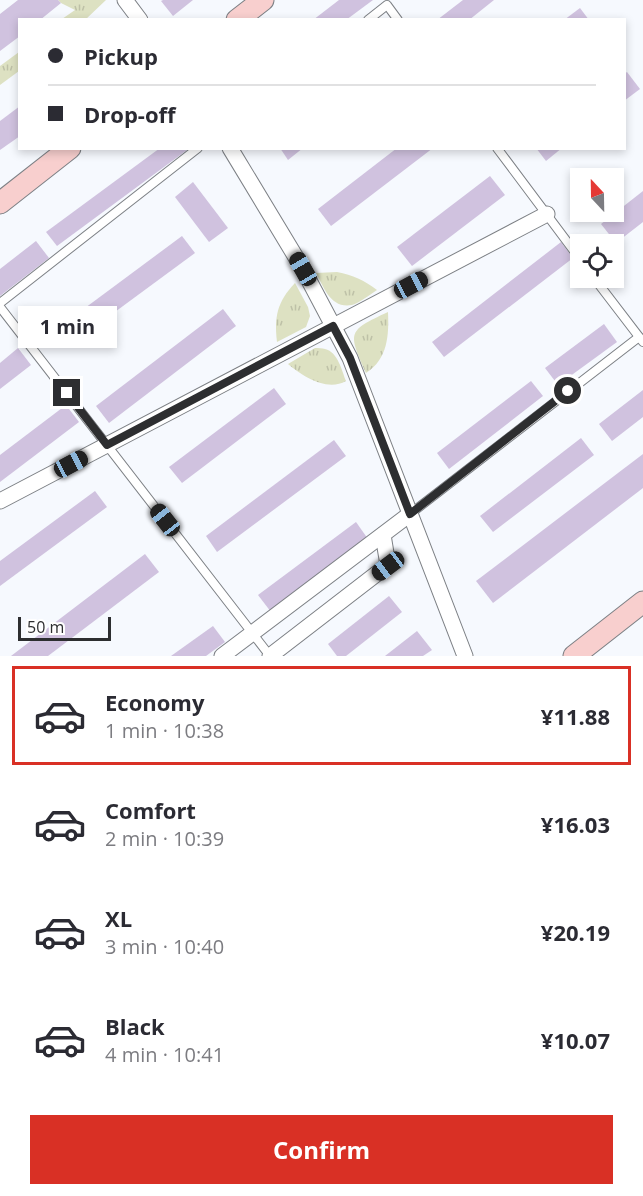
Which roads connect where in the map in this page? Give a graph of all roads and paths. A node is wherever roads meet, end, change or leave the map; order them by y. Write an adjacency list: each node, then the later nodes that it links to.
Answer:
1 (263, 0): 4 (street)
2 (129, 2): 3 (street)
3 (140, 18)
4 (240, 18)
5 (371, 18): 6 (lane)
6 (397, 18)
7 (67, 150): 11 (street)
8 (195, 150): 15 (lane)
9 (231, 150): 16 (street)
10 (499, 150): 12 (lane)
11 (0, 202)
12 (547, 214): 13 (lane); 16 (street)
13 (570, 245)
14 (602, 288): 17 (lane)
15 (0, 305): 18 (lane)
16 (333, 326): 18 (street); 20 (street)
17 (641, 340): 20 (lane)
18 (107, 445): 19 (street); 25 (lane)
19 (0, 501)
20 (410, 514): 21 (street); 28 (street)
21 (382, 535): 22 (street); 24 (street)
22 (305, 593): 24 (street); 25 (street)
23 (643, 602): 29 (street)
24 (322, 616): 27 (street)
25 (253, 633): 26 (street); 27 (lane)
26 (222, 656)
27 (270, 656)
28 (465, 656)
29 (574, 656)

